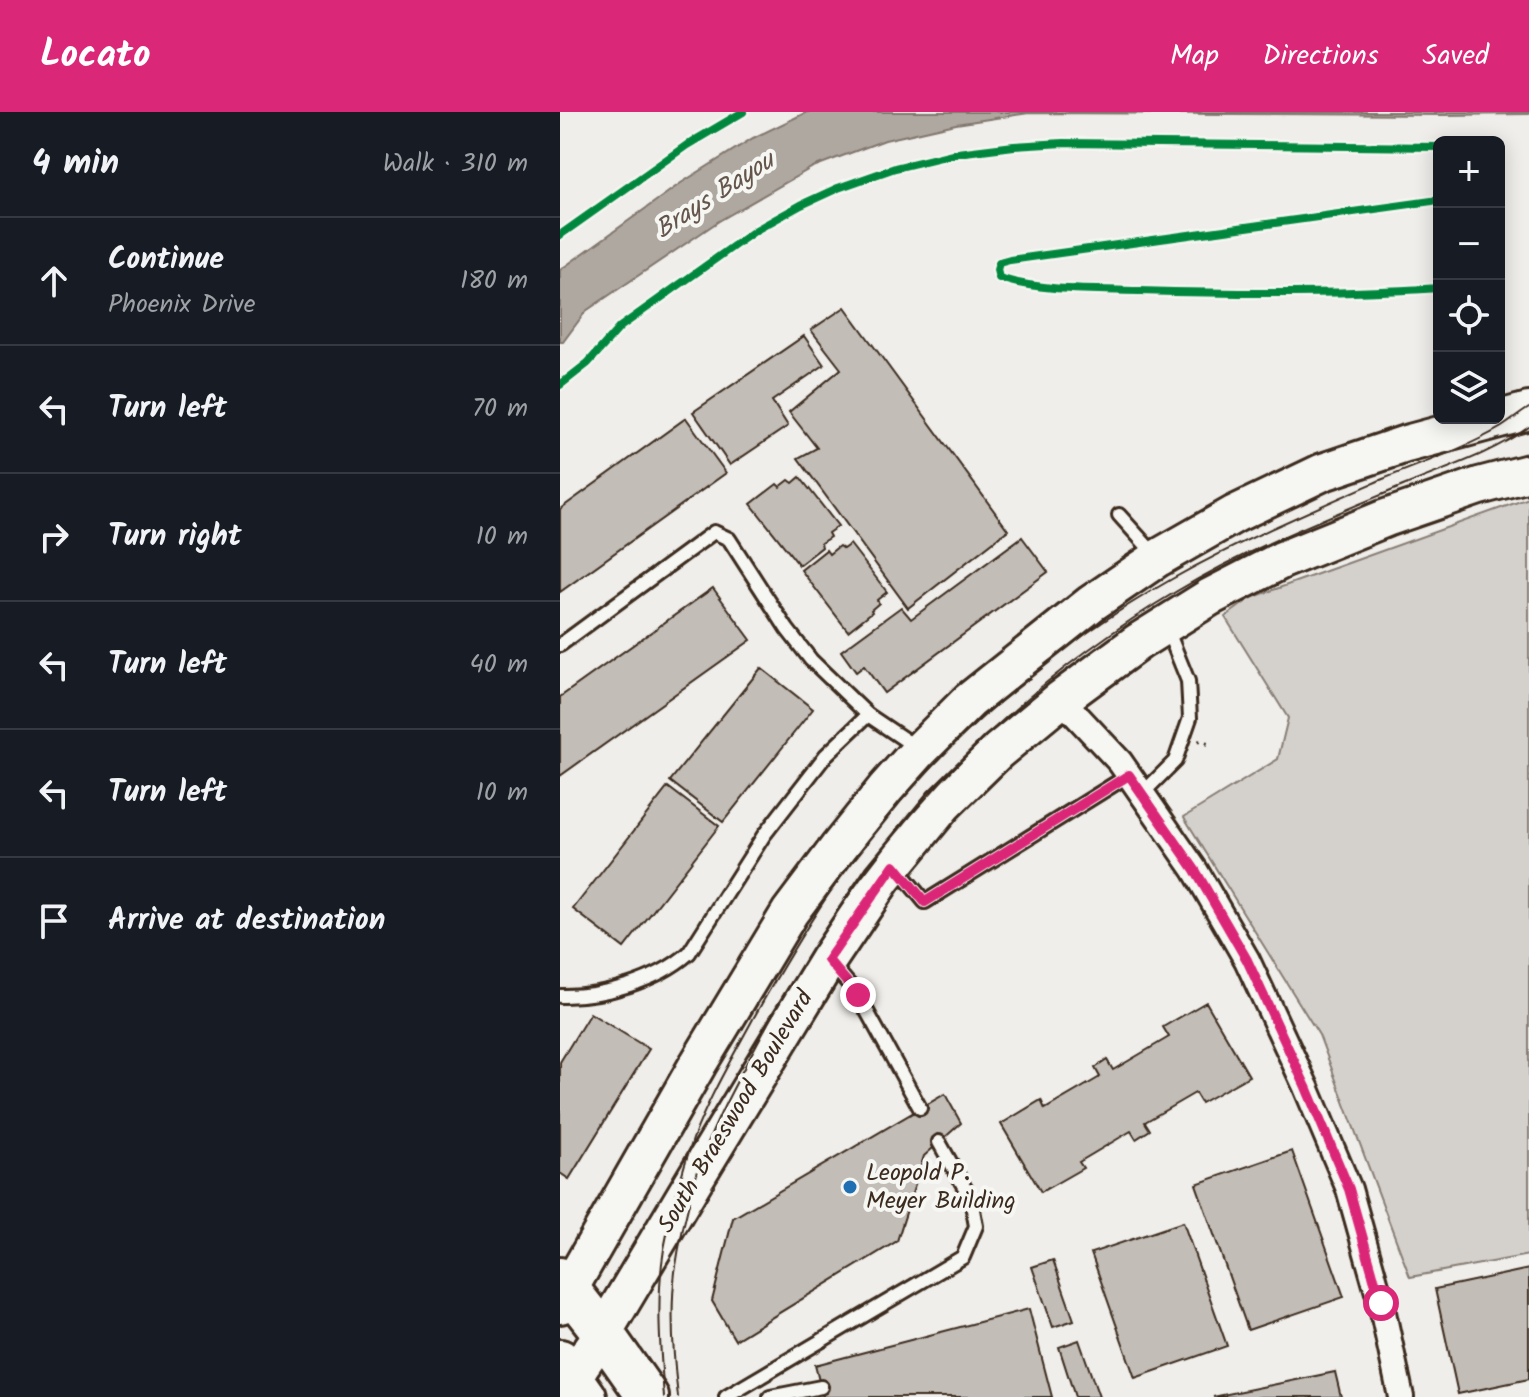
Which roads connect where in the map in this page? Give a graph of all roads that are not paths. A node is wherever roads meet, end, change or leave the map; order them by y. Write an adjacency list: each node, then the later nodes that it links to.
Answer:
1 (1529, 411): 4 (main road)
2 (1529, 473): 5 (main road, South Braeswood Boulevard)
3 (1119, 515): 4 (lane)
4 (1158, 558): 9 (main road)
5 (1166, 625): 7 (main road, South Braeswood Boulevard); 10 (lane)
6 (560, 645): 8 (lane)
7 (1061, 699): 10 (street); 11 (main road, South Braeswood Boulevard)
8 (868, 715): 9 (lane); 13 (lane)
9 (920, 750): 16 (main road)
10 (1135, 784): 11 (lane); 24 (street)
11 (894, 865): 12 (main road, South Braeswood Boulevard)
12 (828, 960): 14 (lane); 17 (main road, South Braeswood Boulevard)
13 (560, 996)
14 (920, 1108)
15 (939, 1142): 20 (lane)
16 (563, 1290): 17 (main road)
17 (603, 1333): 18 (main road, South Braeswood Boulevard); 21 (main road)
18 (569, 1382)
19 (821, 1387): 23 (lane)
20 (745, 1392): 22 (lane)
21 (648, 1397)
22 (726, 1397)
23 (770, 1397)
24 (1401, 1397)

